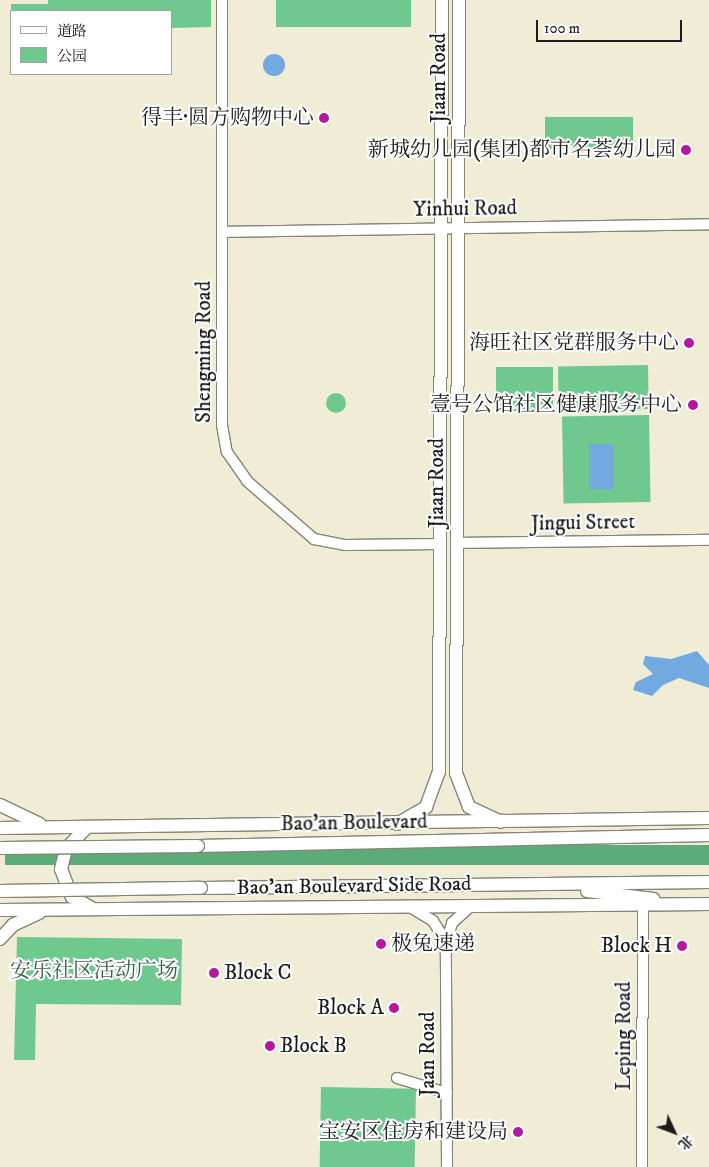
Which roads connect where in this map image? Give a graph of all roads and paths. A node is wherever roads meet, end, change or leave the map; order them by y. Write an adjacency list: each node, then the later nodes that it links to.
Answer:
1 (222, 0): 7 (street, Shengming Road)
2 (442, 0): 5 (main road, Jiaan Road)
3 (459, 0): 6 (main road, Jiaan Road)
4 (709, 224): 6 (street, Yinhui Road)
5 (440, 228): 6 (street, Yinhui Road); 7 (street, Yinhui Road); 10 (main road, Jiaan Road)
6 (458, 228): 9 (main road, Jiaan Road)
7 (222, 232): 10 (street, Shengming Road)
8 (709, 540): 9 (street, Jingui Street)
9 (457, 543): 11 (main road, Jiaan Road)
10 (440, 544): 12 (main road, Jiaan Road)
11 (456, 617): 12 (main road); 16 (main road, Jiaan Road)
12 (440, 618): 17 (main road, Jiaan Road)
13 (0, 804): 19 (main road)
14 (709, 818): 15 (main road)
15 (655, 819): 16 (main road); 22 (main road)
16 (500, 822): 17 (main road)
17 (397, 824): 20 (main road)
18 (0, 828): 19 (main road)
19 (55, 828): 20 (main road)
20 (87, 828): 32 (main road)
21 (709, 835): 22 (main road, Bao'an Boulevard)
22 (513, 839): 23 (main road, Bao'an Boulevard, bridge)
23 (0, 848)
24 (709, 882): 25 (main road)
25 (514, 885): 26 (main road, bridge); 28 (main road)
26 (0, 891)
27 (643, 904): 28 (main road, Bao'an Boulevard Side Road); 30 (main road, Bao'an Boulevard Side Road); 40 (street, Leping Road)
28 (680, 904): 29 (main road, Bao'an Boulevard Side Road)
29 (709, 904)
30 (475, 905): 31 (main road, Bao'an Boulevard Side Road); 36 (street)
31 (408, 906): 32 (main road, Bao'an Boulevard Side Road); 36 (street)
32 (92, 908): 33 (main road, Bao'an Boulevard Side Road)
33 (62, 909): 34 (main road, Bao'an Boulevard Side Road); 35 (main road)
34 (0, 910)
35 (0, 939)
36 (446, 942): 38 (street, Jaan Road)
37 (398, 1078): 38 (street)
38 (447, 1093): 39 (street, Jaan Road)
39 (447, 1167)
40 (642, 1167)

